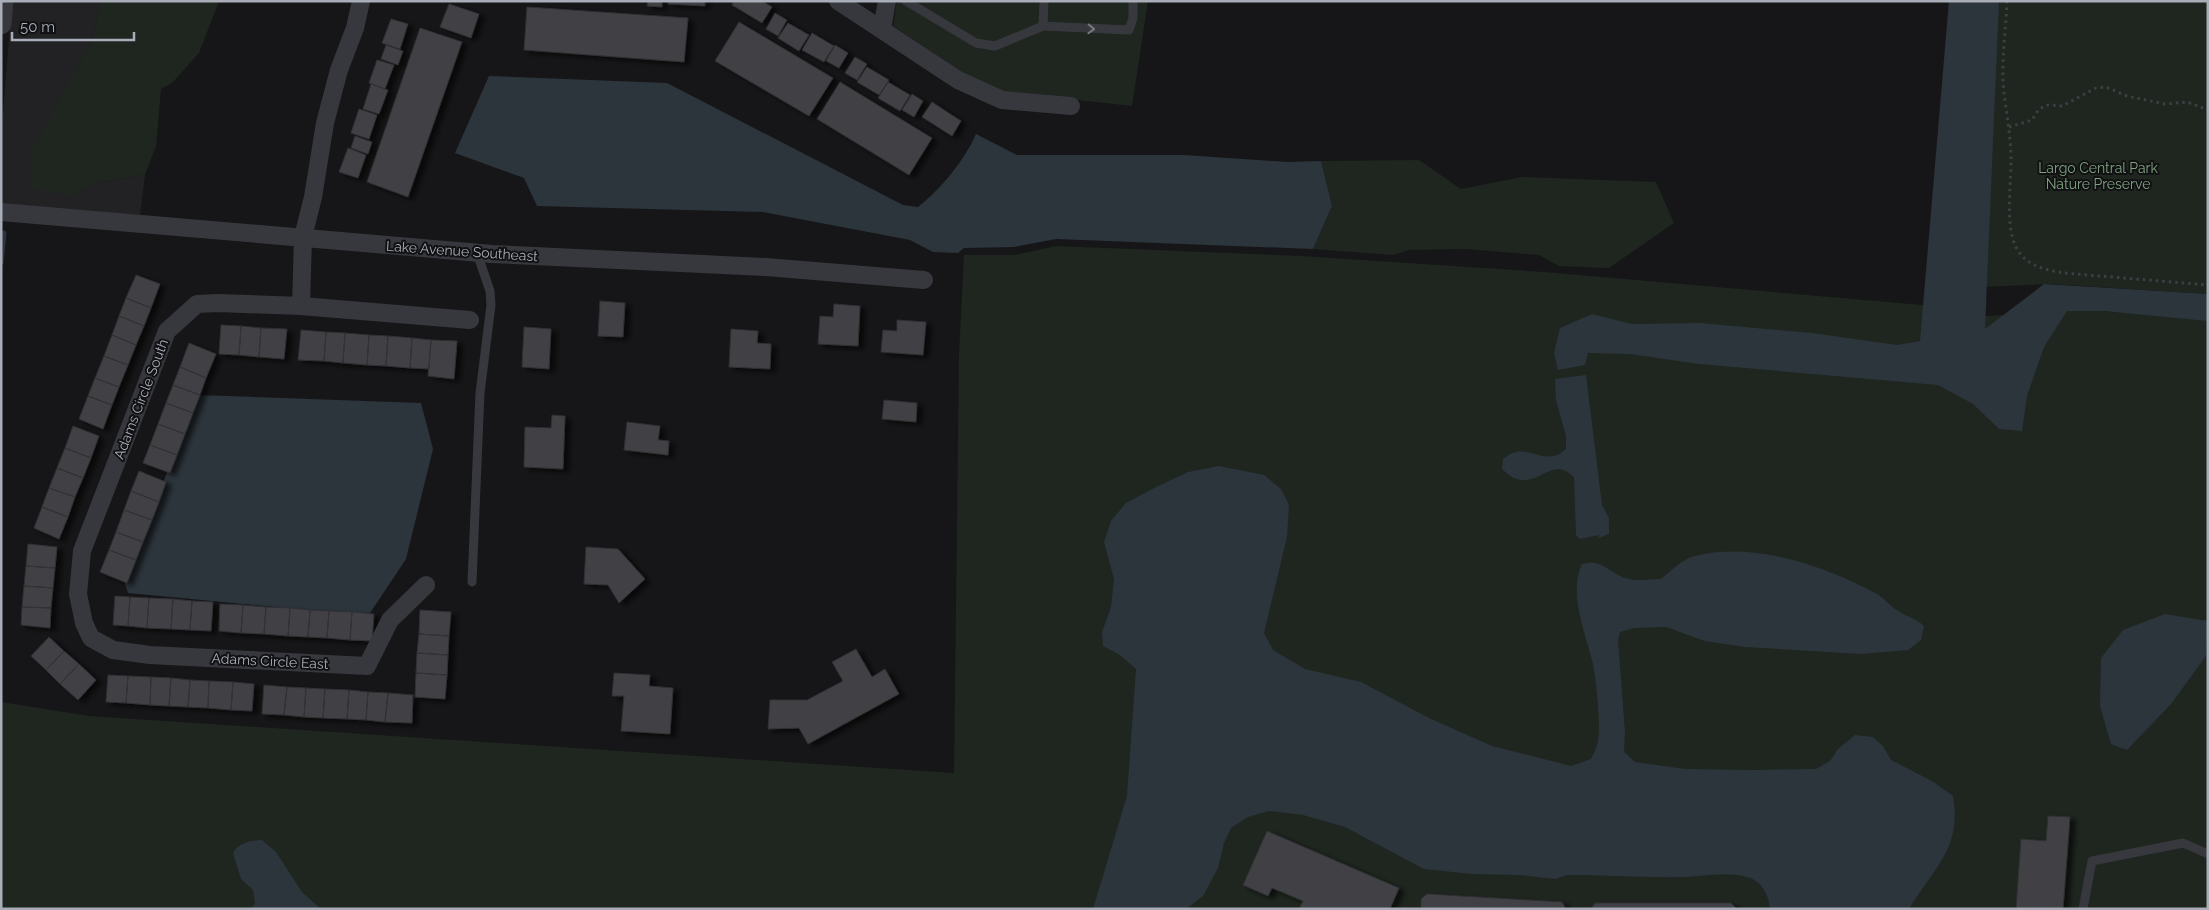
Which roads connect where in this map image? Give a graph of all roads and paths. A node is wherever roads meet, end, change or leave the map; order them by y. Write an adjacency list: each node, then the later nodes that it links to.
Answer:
1 (3, 1): 10 (street)
2 (362, 1): 17 (street)
3 (838, 1): 12 (street)
4 (887, 1): 12 (street)
5 (906, 1): 9 (lane)
6 (1044, 1): 11 (lane)
7 (1133, 1): 11 (lane, one-way to 7)
8 (2008, 1): 15 (path)
9 (919, 5): 11 (lane)
10 (1, 24)
11 (1043, 26)
12 (882, 29): 13 (street)
13 (1072, 106)
14 (2208, 110): 15 (path)
15 (2008, 127): 20 (path)
16 (1, 212): 17 (street, Lake Avenue Southeast)
17 (302, 237): 18 (street, Lake Avenue Southeast); 21 (street)
18 (477, 253): 19 (street, Lake Avenue Southeast); 23 (lane)
19 (924, 280)
20 (2208, 285)
21 (301, 306): 22 (street, Adams Circle South); 25 (street, Adams Circle South)
22 (470, 320)
23 (472, 582)
24 (426, 585): 25 (street, Adams Circle East)
25 (84, 623)
26 (2208, 854): 27 (lane)
27 (2084, 909)

